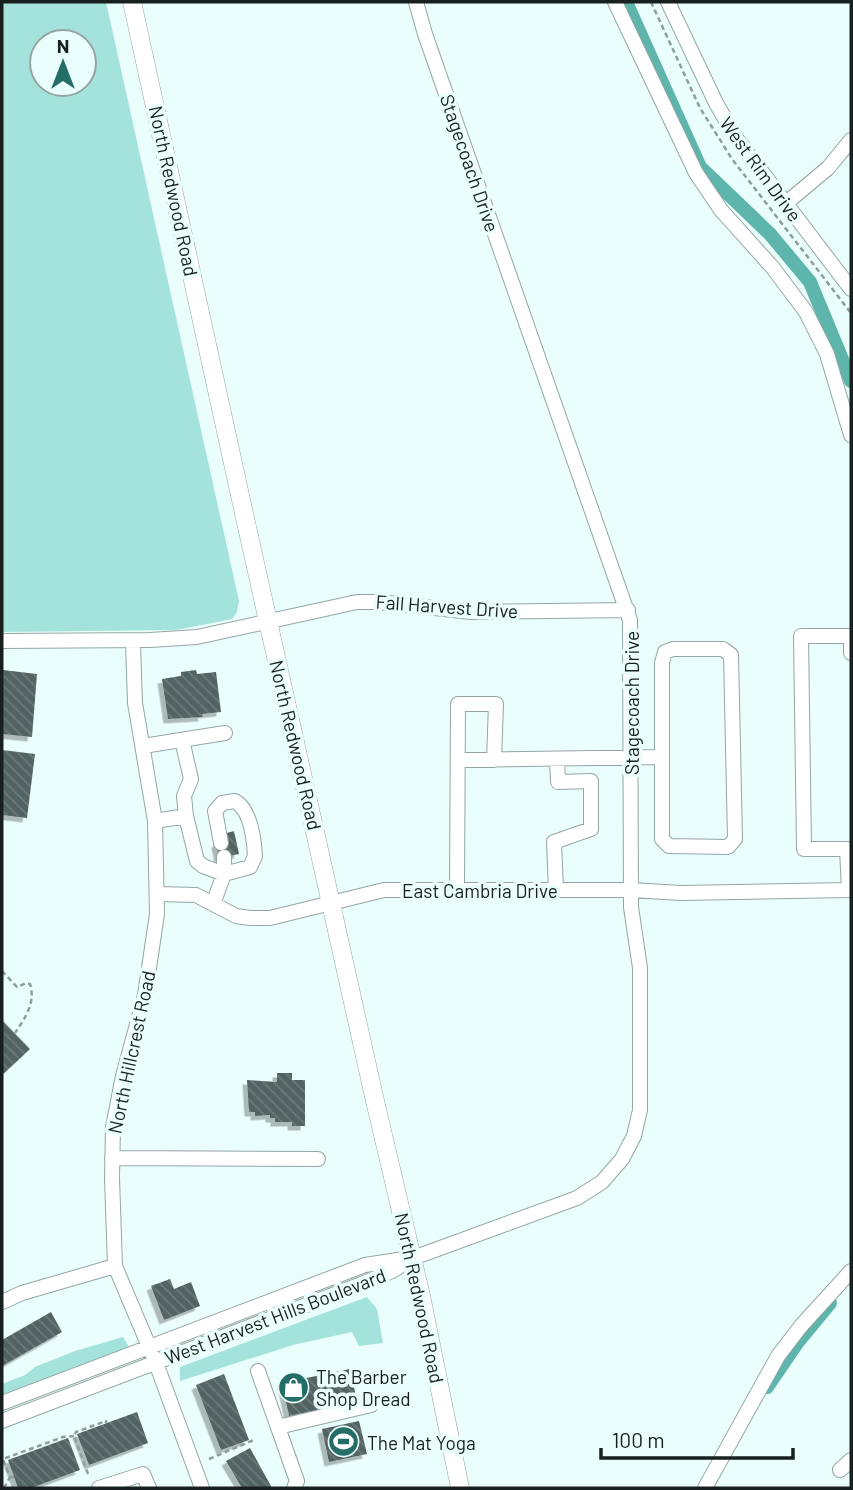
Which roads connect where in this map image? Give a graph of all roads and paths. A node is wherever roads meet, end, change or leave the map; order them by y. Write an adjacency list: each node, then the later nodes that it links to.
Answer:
1 (132, 2): 10 (main road, North Redwood Road)
2 (416, 2): 9 (street, Stagecoach Drive)
3 (615, 2): 8 (street)
4 (673, 3): 6 (street, West Rim Drive)
5 (851, 140): 6 (street)
6 (785, 204): 7 (street, West Rim Drive)
7 (851, 289)
8 (851, 435)
9 (628, 610): 10 (street, Fall Harvest Drive); 18 (street, Stagecoach Drive)
10 (268, 621): 11 (street, Fall Harvest Drive); 30 (main road, North Redwood Road)
11 (2, 641)
12 (133, 644): 16 (street, North Hillcrest Road)
13 (851, 653): 27 (street)
14 (225, 733): 15 (street)
15 (182, 740): 16 (street); 22 (street)
16 (143, 746): 23 (street, North Hillcrest Road)
17 (662, 757): 17 (street); 18 (street)
18 (631, 758): 19 (street); 26 (street, Stagecoach Drive)
19 (557, 759): 21 (street); 25 (street)
20 (458, 760): 21 (street); 21 (street); 28 (street)
21 (494, 760)
22 (186, 816): 23 (street); 24 (street)
23 (155, 821): 29 (street, North Hillcrest Road)
24 (225, 874): 24 (street); 31 (street)
25 (556, 890): 26 (street, East Cambria Drive); 28 (street, East Cambria Drive)
26 (631, 890): 27 (street, East Cambria Drive); 36 (street, Stagecoach Drive)
27 (850, 890)
28 (457, 891): 30 (street, East Cambria Drive)
29 (157, 894): 31 (street, East Cambria Drive); 34 (street, North Hillcrest Road)
30 (331, 902): 31 (street, East Cambria Drive); 36 (main road, North Redwood Road)
31 (213, 904)
32 (2, 971): 33 (path)
33 (15, 1033)
34 (112, 1158): 35 (street); 37 (street, North Hillcrest Road)
35 (318, 1159)
36 (413, 1258): 40 (street, West Harvest Hills Boulevard); 41 (street, West Harvest Hills Boulevard); 59 (main road, North Redwood Road)
37 (115, 1266): 39 (street); 40 (street, North Hillcrest Road)
38 (851, 1271): 60 (street)
39 (2, 1302)
40 (150, 1347): 41 (street, North Hillcrest Road); 43 (street, West Harvest Hills Boulevard)
41 (156, 1363): 45 (street, West Harvest Hills Boulevard); 57 (street, North Hillcrest Road)
42 (258, 1371): 47 (street)
43 (2, 1403)
44 (371, 1405): 47 (street)
45 (2, 1421)
46 (106, 1423): 48 (path)
47 (278, 1427): 58 (street)
48 (74, 1436): 53 (path); 54 (path)
49 (254, 1440): 50 (path)
50 (209, 1459)
51 (851, 1460): 52 (street)
52 (840, 1470)
53 (88, 1474)
54 (4, 1488)
55 (99, 1488): 56 (street)
56 (149, 1488)
57 (201, 1488)
58 (294, 1488)
59 (460, 1488)
60 (705, 1488)

